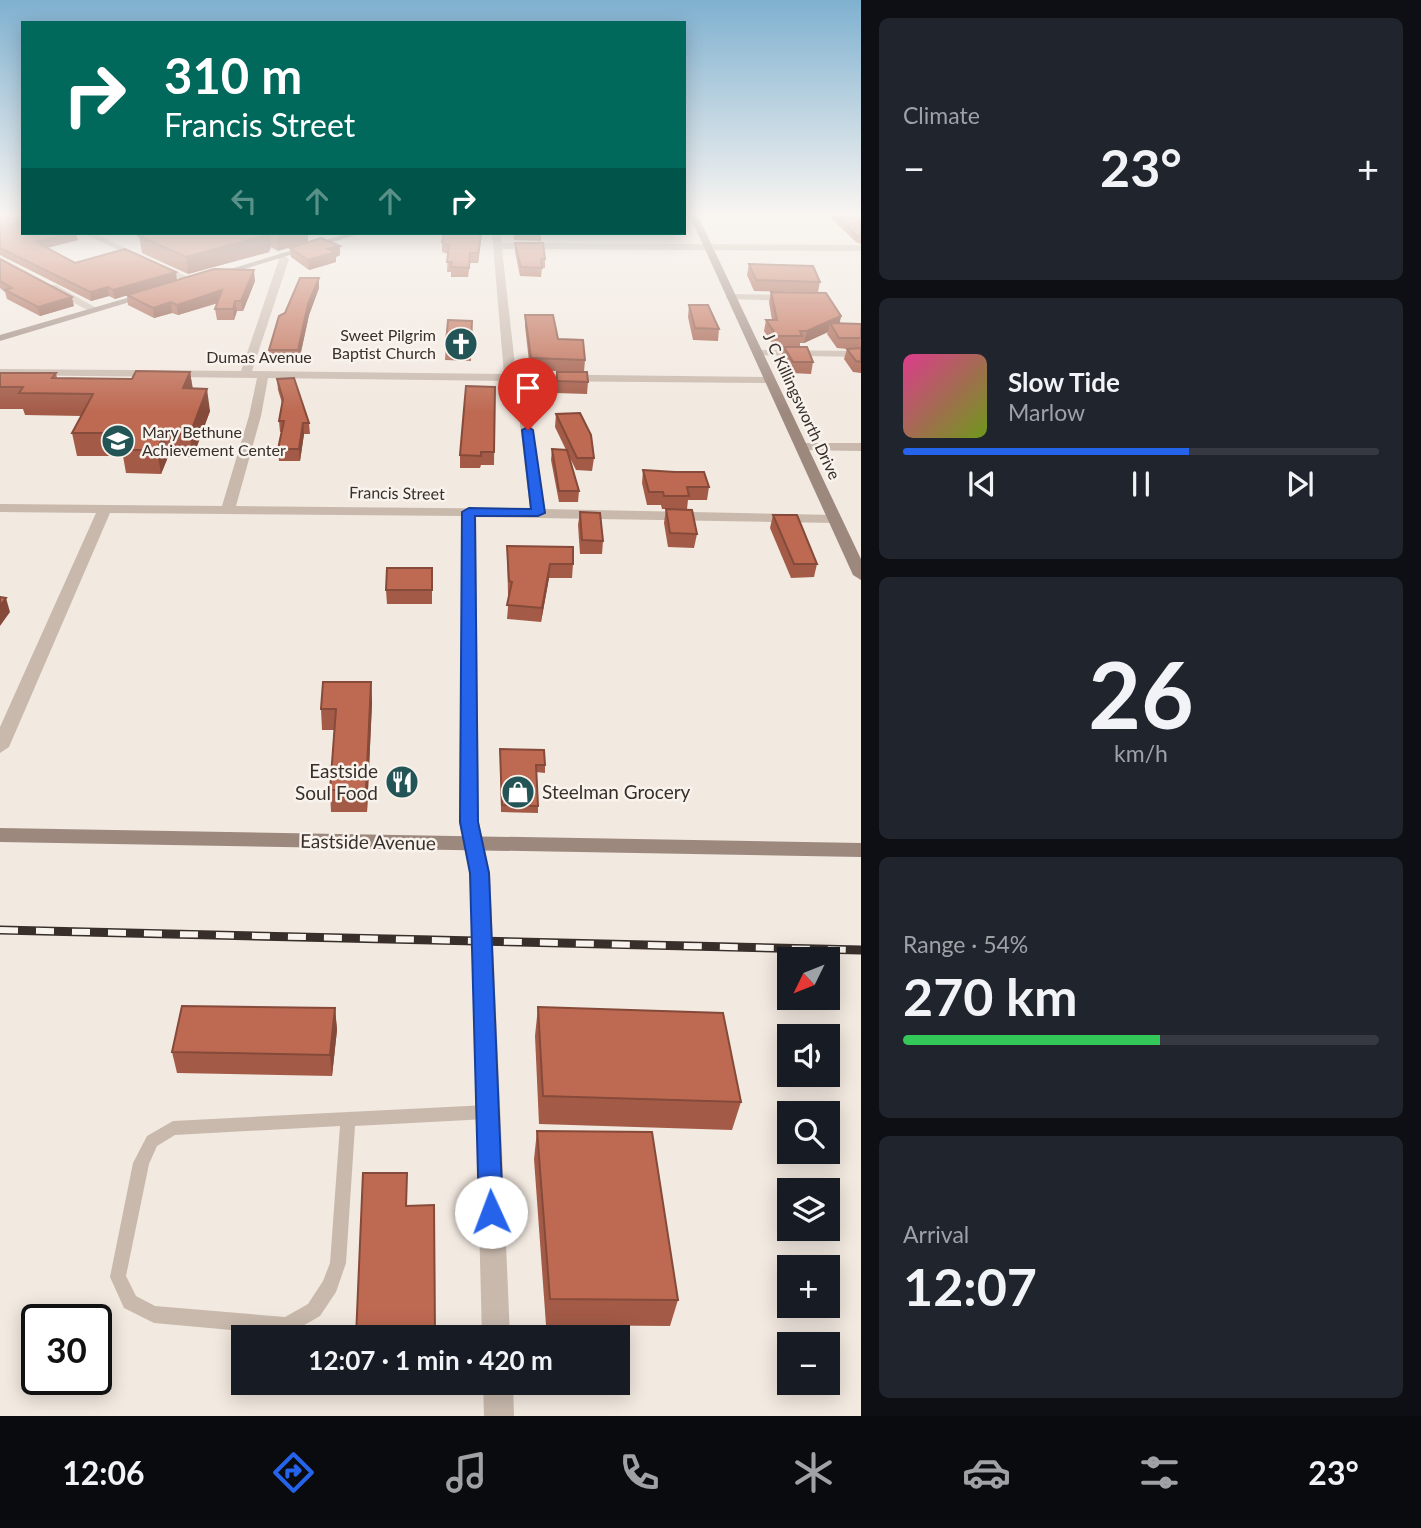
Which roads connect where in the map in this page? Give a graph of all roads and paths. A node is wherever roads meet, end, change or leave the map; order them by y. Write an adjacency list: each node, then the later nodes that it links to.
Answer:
1 (190, 280): 6 (street)
2 (200, 280): 6 (street)
3 (277, 280): 17 (street)
4 (502, 280): 19 (street)
5 (723, 280): 10 (street, J C Killingsworth Drive)
6 (194, 282): 8 (street)
7 (44, 283): 12 (street)
8 (181, 285)
9 (157, 292): 12 (street)
10 (731, 297): 11 (street); 14 (street, J C Killingsworth Drive)
11 (799, 298)
12 (95, 310): 13 (street)
13 (0, 338)
14 (757, 353): 15 (street); 20 (street, J C Killingsworth Drive)
15 (861, 354)
16 (0, 372): 17 (street, Dumas Avenue)
17 (245, 375): 18 (street, Dumas Avenue)
18 (263, 375): 19 (street, Dumas Avenue); 25 (street)
19 (515, 376): 20 (street, Dumas Avenue); 27 (street)
20 (769, 380): 21 (street, J C Killingsworth Drive)
21 (802, 447): 22 (street); 28 (street, J C Killingsworth Drive)
22 (861, 447)
23 (0, 508): 24 (street, Francis Street)
24 (105, 509): 25 (street, Francis Street); 30 (street)
25 (228, 509): 26 (street, Francis Street)
26 (469, 512): 27 (street, Francis Street); 32 (street)
27 (538, 513): 28 (street, Francis Street)
28 (835, 519): 29 (street, J C Killingsworth Drive)
29 (861, 575)
30 (0, 747)
31 (0, 835): 32 (street, Eastside Avenue)
32 (473, 844): 33 (street, Eastside Avenue); 34 (street)
33 (861, 850)
34 (487, 1112): 35 (lane); 36 (street)
35 (348, 1118): 35 (lane)
36 (496, 1325)
37 (498, 1395): 38 (street)
38 (499, 1416)

